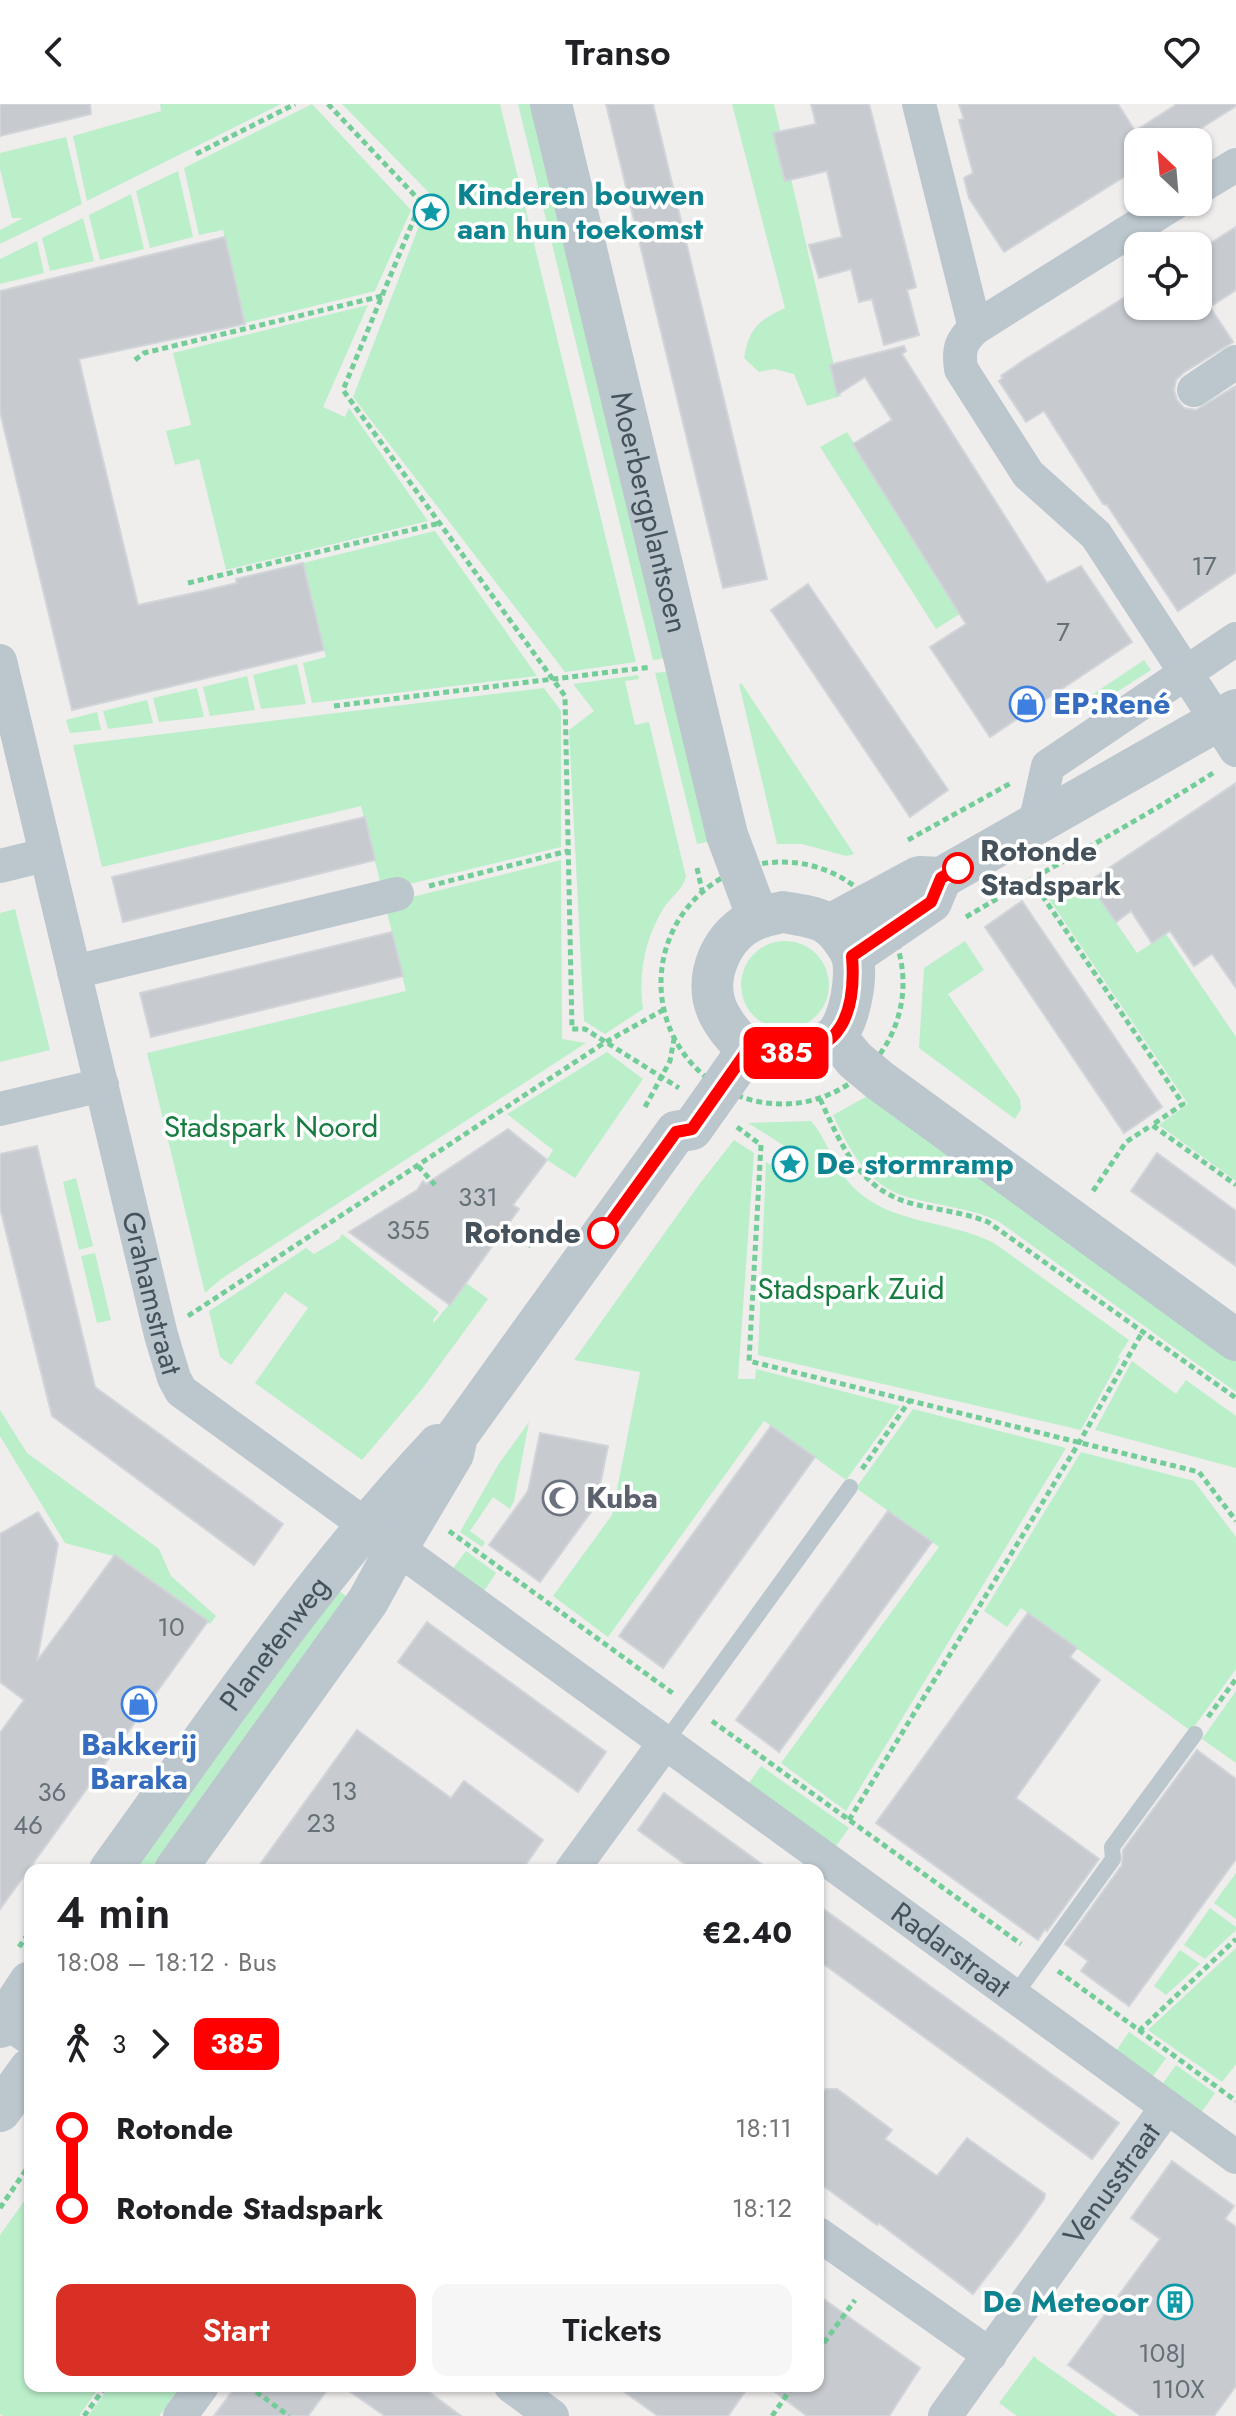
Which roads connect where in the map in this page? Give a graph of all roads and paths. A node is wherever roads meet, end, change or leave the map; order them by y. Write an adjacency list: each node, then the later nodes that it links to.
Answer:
1 (295, 104): 5 (path)
2 (328, 104): 9 (path)
3 (551, 104): 18 (street, Moerbergplantsoen)
4 (919, 104): 10 (street)
5 (196, 154)
6 (1236, 165): 7 (street)
7 (1212, 180)
8 (1154, 216): 10 (street)
9 (382, 296): 11 (path); 14 (path)
10 (975, 328): 19 (street)
11 (135, 360)
12 (1236, 362): 13 (street)
13 (1194, 390)
14 (441, 523): 15 (path); 20 (path)
15 (188, 583)
16 (1236, 639): 19 (street)
17 (0, 661): 27 (street, Grahamstraat)
18 (685, 662): 20 (path); 29 (street, Moerbergplantsoen)
19 (1187, 673): 22 (street); 23 (street)
20 (554, 680): 21 (path); 26 (path)
21 (334, 706)
22 (1228, 737): 24 (street); 31 (path)
23 (1048, 766): 24 (street); 25 (path)
24 (1035, 824): 35 (street)
25 (903, 842)
26 (568, 851): 32 (path); 41 (path)
27 (45, 855): 28 (street); 37 (street, Grahamstraat)
28 (0, 866)
29 (739, 871): 30 (path); 33 (street, Moerbergplantsoen); 38 (path)
30 (841, 877): 35 (path); 35 (path)
31 (1031, 879): 34 (path); 47 (path)
32 (397, 894): 37 (street)
33 (758, 918): 36 (street); 40 (street)
34 (966, 918)
35 (886, 922): 36 (street); 42 (path)
36 (841, 940): 39 (street)
37 (74, 972): 43 (street, Grahamstraat)
38 (665, 1009): 41 (path); 44 (path)
39 (835, 1036): 40 (street); 42 (street)
40 (737, 1037): 44 (street, Planetenweg)
41 (604, 1043): 44 (path); 48 (path)
42 (866, 1069): 45 (path); 56 (street)
43 (102, 1085): 46 (street); 55 (street, Grahamstraat)
44 (699, 1099): 45 (path); 58 (path); 63 (street, Planetenweg)
45 (820, 1099): 54 (path)
46 (0, 1109)
47 (1152, 1125): 50 (path); 51 (path)
48 (418, 1166): 49 (path); 55 (path)
49 (435, 1185)
50 (1236, 1185)
51 (1092, 1192)
52 (505, 1228): 53 (path)
53 (531, 1246)
54 (1143, 1331): 57 (path); 59 (path)
55 (161, 1335): 63 (street, Grahamstraat)
56 (1236, 1340)
57 (1236, 1398)
58 (910, 1400): 59 (path); 60 (path)
59 (1080, 1441): 61 (path); 68 (path)
60 (850, 1487): 65 (lane)
61 (1236, 1521)
62 (445, 1528): 65 (path)
63 (382, 1537): 67 (street, Radarstraat); 69 (street, Planetenweg); 70 (street, Planetenweg)
64 (1236, 1679): 66 (path)
65 (692, 1707): 67 (lane); 68 (path)
66 (1195, 1734): 73 (lane)
67 (664, 1744): 71 (street); 75 (street, Radarstraat)
68 (849, 1820): 73 (path)
69 (114, 1864)
70 (179, 1864)
71 (576, 1864)
72 (1236, 1939): 77 (path)
73 (1041, 1958): 75 (lane); 77 (path)
74 (24, 1995): 76 (street)
75 (1014, 1996): 80 (street, Radarstraat)
76 (9, 2026)
77 (1139, 2031): 79 (path)
78 (24, 2077): 81 (street)
79 (1236, 2101)
80 (1167, 2107): 82 (street, Radarstraat); 88 (street, Venusstraat)
81 (0, 2111)
82 (1236, 2157)
83 (24, 2173): 84 (path)
84 (0, 2208)
85 (824, 2238): 86 (street)
86 (873, 2274): 87 (path); 88 (street)
87 (824, 2343)
88 (990, 2355): 99 (street, Venusstraat)
89 (102, 2392): 94 (path)
90 (198, 2392): 95 (street)
91 (256, 2392): 96 (path)
92 (519, 2392): 97 (street)
93 (789, 2392): 98 (path)
94 (84, 2416)
95 (180, 2416)
96 (289, 2416)
97 (552, 2416)
98 (772, 2416)
99 (945, 2416)

